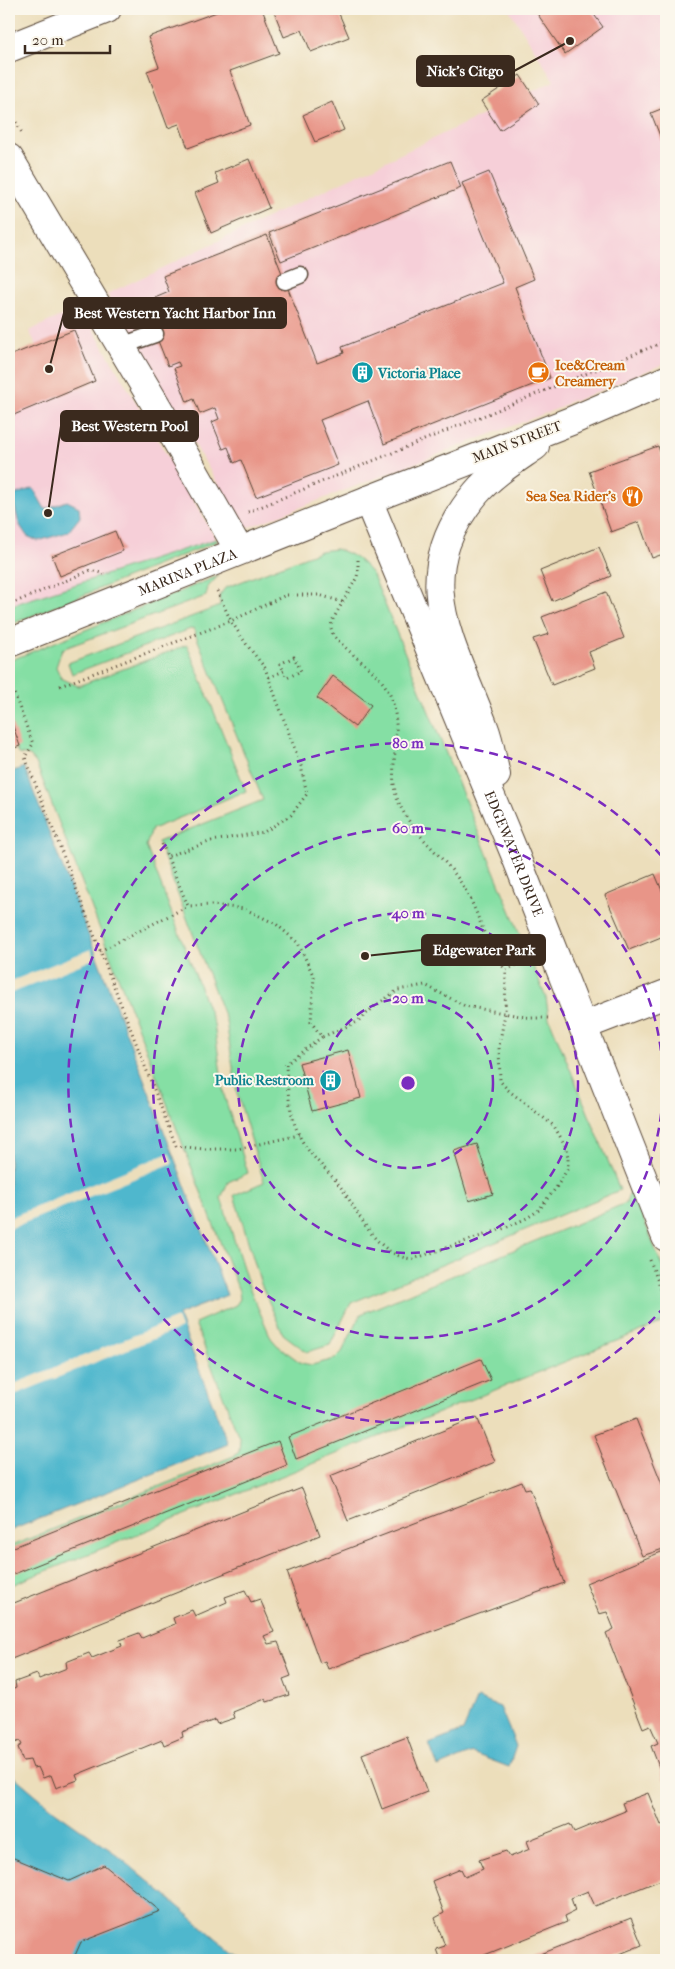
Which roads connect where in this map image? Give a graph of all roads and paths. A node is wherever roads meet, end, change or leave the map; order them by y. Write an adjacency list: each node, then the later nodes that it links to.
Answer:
1 (107, 9): 2 (main road)
2 (9, 48)
3 (9, 109): 4 (path)
4 (24, 135)
5 (9, 158): 10 (main road)
6 (300, 274): 7 (lane)
7 (285, 281)
8 (155, 334): 10 (lane)
9 (666, 341): 14 (path)
10 (121, 346): 15 (main road)
11 (666, 380): 12 (main road, MAIN STREET)
12 (570, 421): 13 (main road, MAIN STREET); 28 (main road)
13 (368, 500): 15 (main road, MARINA PLAZA); 28 (main road, EDGEWATER DRIVE)
14 (243, 514)
15 (239, 550): 22 (main road, MARINA PLAZA)
16 (358, 560): 19 (path)
17 (110, 576): 20 (path)
18 (217, 591): 21 (path)
19 (343, 602): 21 (path); 32 (path)
20 (11, 604)
21 (231, 621): 24 (path); 26 (path)
22 (9, 643)
23 (284, 670): 23 (path); 24 (path)
24 (269, 677): 29 (path)
25 (9, 680): 31 (path)
26 (60, 686)
27 (162, 844): 29 (path)
28 (514, 852): 36 (main road, EDGEWATER DRIVE)
29 (168, 856): 30 (path)
30 (188, 906): 31 (path); 37 (path)
31 (100, 951): 38 (path)
32 (506, 970)
33 (666, 994): 36 (main road)
34 (505, 1014): 35 (path); 37 (path); 38 (path)
35 (549, 1018)
36 (583, 1026): 39 (main road, EDGEWATER DRIVE)
37 (322, 1037): 38 (path)
38 (299, 1135)
39 (666, 1237)

